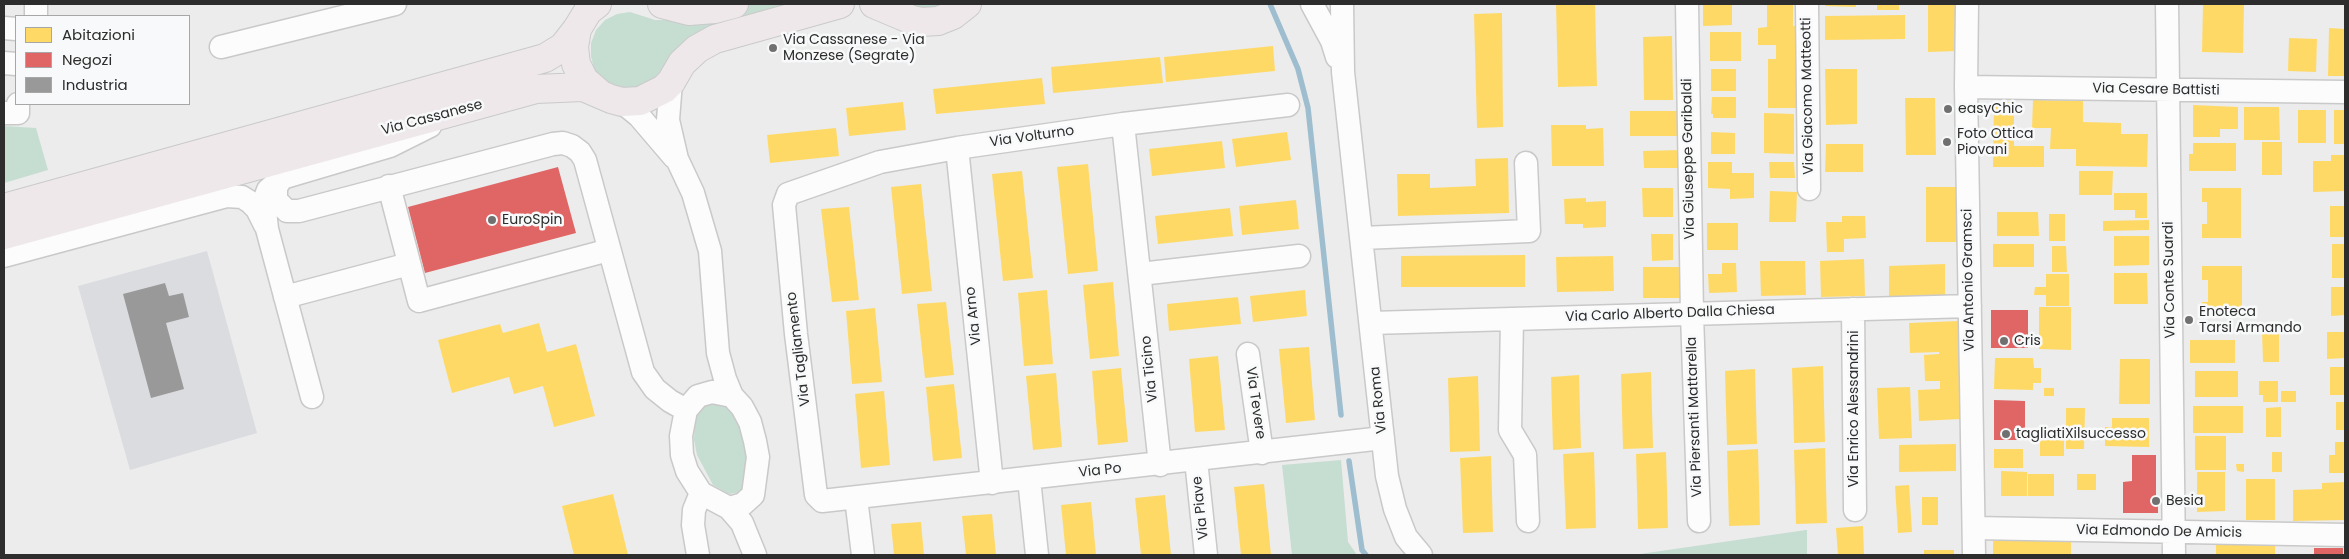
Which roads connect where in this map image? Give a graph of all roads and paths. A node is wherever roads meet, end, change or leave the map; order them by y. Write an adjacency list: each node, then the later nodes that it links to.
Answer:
1 (395, 4): 15 (street)
2 (597, 4): 14 (main road, Via Cassanese)
3 (662, 4): 4 (main road)
4 (734, 4)
5 (840, 4): 17 (main road, Via Cassanese)
6 (874, 4): 7 (main road)
7 (967, 4)
8 (1312, 4): 16 (street, Via Roma)
9 (1342, 4): 16 (street, Via Roma)
10 (1687, 4): 46 (street, Via Giuseppe Garibaldi)
11 (1807, 4): 32 (street, Via Giacomo Matteotti)
12 (1967, 4): 18 (street, Via Antonio Gramsci)
13 (2167, 4): 19 (street, Via Conte Suardi)
14 (577, 29): 21 (main road); 34 (main road, Via Cassanese)
15 (221, 48)
16 (1343, 72): 37 (street, Via Roma)
17 (671, 82): 21 (main road, Via Cassanese); 28 (street)
18 (1966, 87): 19 (street, Via Cesare Battisti); 44 (street, Via Antonio Gramsci)
19 (2167, 90): 20 (street, Via Cesare Battisti); 68 (street, Via Conte Suardi)
20 (2345, 92)
21 (611, 98): 24 (main road, Via Cassanese); 28 (street)
22 (18, 105): 25 (street)
23 (1288, 105): 26 (street, Via Volturno)
24 (464, 109): 30 (street); 36 (main road, Via Cassanese)
25 (4, 113)
26 (1123, 124): 27 (street, Via Volturno); 42 (street, Via Ticino)
27 (957, 148): 33 (street, Via Volturno); 59 (street, Via Arno)
28 (677, 160): 49 (street)
29 (1526, 163): 37 (street)
30 (282, 178): 31 (street); 35 (street)
31 (389, 186): 38 (street); 41 (street)
32 (1809, 189)
33 (784, 200): 61 (street, Via Tagliamento)
34 (4, 208)
35 (267, 229): 39 (street); 43 (street)
36 (4, 235)
37 (1362, 238): 48 (street, Via Roma)
38 (609, 250): 41 (street); 53 (street)
39 (4, 256)
40 (1299, 256): 42 (street)
41 (409, 264): 43 (street)
42 (1140, 274): 57 (street, Via Ticino)
43 (285, 297): 52 (street)
44 (1970, 306): 45 (street, Via Carlo Alberto Dalla Chiesa); 67 (street, Via Antonio Gramsci)
45 (1853, 309): 46 (street, Via Carlo Alberto Dalla Chiesa); 63 (street, Via Enrico Alessandrini)
46 (1692, 314): 47 (street, Via Carlo Alberto Dalla Chiesa); 65 (street, Via Piersanti Mattarella)
47 (1512, 319): 48 (street, Via Carlo Alberto Dalla Chiesa); 66 (street)
48 (1371, 323): 54 (street, Via Roma)
49 (718, 353): 51 (street); 53 (street)
50 (1248, 354): 55 (street, Via Tevere)
51 (732, 396): 53 (street); 64 (street)
52 (312, 397)
53 (692, 403): 60 (street)
54 (1383, 438): 55 (street, Via Po); 75 (street, Via Roma)
55 (1262, 453): 56 (street, Via Po)
56 (1196, 460): 57 (street, Via Po); 74 (street, Via Piave)
57 (1160, 464): 58 (street, Via Po)
58 (1029, 479): 59 (street, Via Po); 73 (street)
59 (992, 483): 62 (street, Via Po)
60 (701, 493): 64 (street); 70 (street)
61 (818, 498): 62 (street, Via Po)
62 (856, 498): 72 (street)
63 (1855, 510)
64 (738, 512): 71 (street)
65 (1698, 521)
66 (1528, 522)
67 (1974, 528): 68 (street, Via Edmondo De Amicis); 76 (street, Via Antonio Gramsci)
68 (2174, 532): 69 (street, Via Edmondo De Amicis); 77 (street, Via Conte Suardi)
69 (2345, 535)
70 (698, 555)
71 (755, 555)
72 (863, 555)
73 (1037, 555)
74 (1206, 555)
75 (1421, 555)
76 (1974, 555)
77 (2174, 555)

